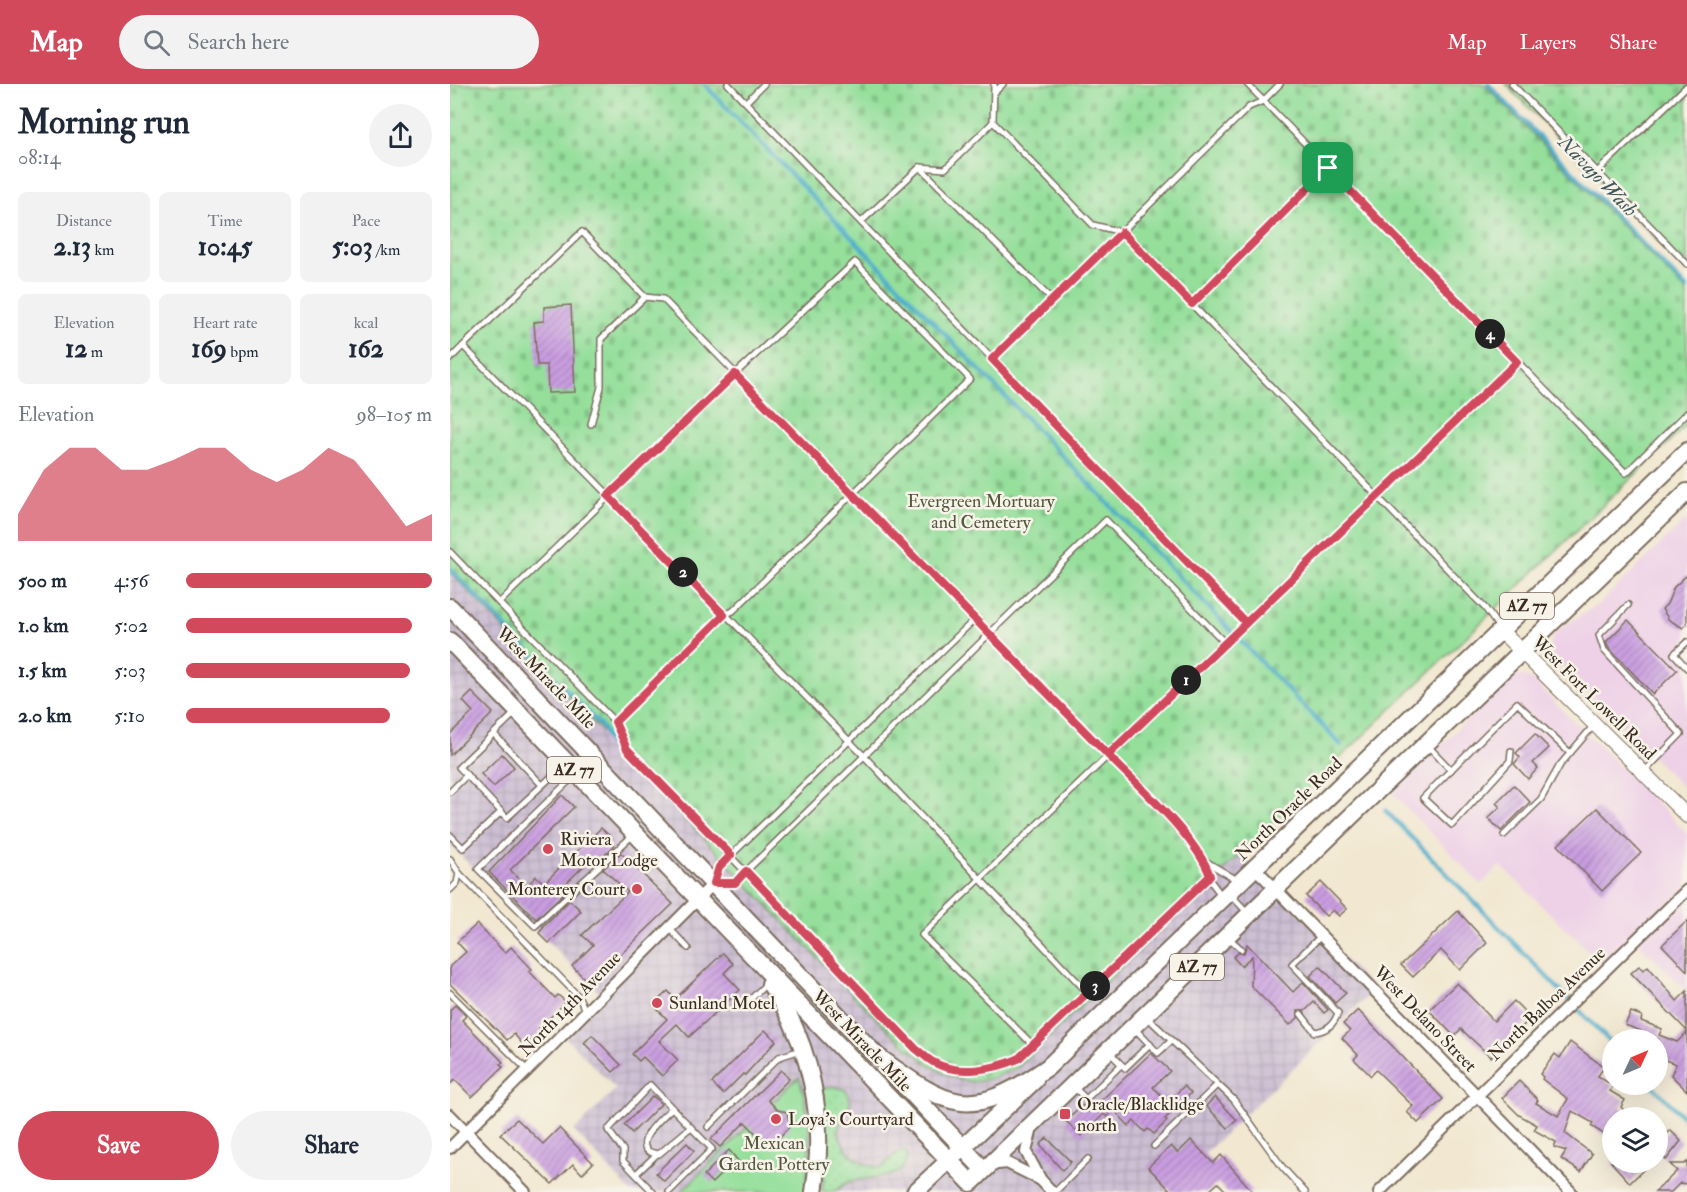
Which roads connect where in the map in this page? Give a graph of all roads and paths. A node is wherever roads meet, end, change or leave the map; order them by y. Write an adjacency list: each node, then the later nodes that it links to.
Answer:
1 (728, 84): 11 (lane)
2 (764, 84): 11 (lane)
3 (994, 84): 9 (lane)
4 (1003, 84): 9 (lane)
5 (1247, 84): 10 (lane)
6 (1280, 84): 10 (lane)
7 (1512, 84): 15 (lane)
8 (1687, 86): 15 (lane)
9 (994, 93): 12 (lane)
10 (1263, 101): 14 (lane); 17 (lane)
11 (746, 102): 16 (lane)
12 (993, 122): 13 (lane); 17 (lane)
13 (920, 167): 16 (lane); 20 (lane)
14 (1328, 168): 21 (lane); 25 (lane)
15 (1598, 172): 18 (lane)
16 (861, 222): 24 (lane)
17 (1122, 232): 20 (lane); 21 (lane)
18 (1687, 264)
19 (645, 297): 22 (lane); 26 (lane); 28 (lane)
20 (1052, 300): 24 (lane)
21 (1192, 304): 33 (lane)
22 (463, 346): 23 (lane); 32 (lane)
23 (450, 359)
24 (992, 359): 40 (lane)
25 (1517, 362): 27 (lane); 33 (lane)
26 (735, 374): 31 (lane); 31 (lane); 32 (lane)
27 (1687, 413)
28 (591, 424)
29 (1687, 451): 41 (main road, North Oracle Road / AZ 77)
30 (1687, 492): 46 (main road, AZ 77)
31 (854, 495): 38 (lane); 39 (lane)
32 (608, 496): 35 (lane); 38 (lane)
33 (1377, 496): 40 (lane); 41 (lane)
34 (450, 552): 35 (lane)
35 (499, 603): 49 (lane)
36 (1628, 605): 60 (lane)
37 (453, 615): 77 (main road, West Miracle Mile / AZ 77)
38 (724, 615): 49 (lane); 52 (lane)
39 (975, 619): 42 (lane); 52 (lane)
40 (1246, 623): 45 (lane)
41 (1501, 631): 46 (main road, West Fort Lowell Road); 72 (main road, North Oracle Road / AZ 77)
42 (991, 634): 45 (lane); 56 (lane); 57 (lane)
43 (450, 641): 48 (main road, West Miracle Mile / AZ 77)
44 (1687, 642): 47 (lane)
45 (1225, 643): 56 (lane)
46 (1521, 650): 50 (main road, West Fort Lowell Road); 53 (main road, AZ 77)
47 (1687, 668)
48 (518, 711): 51 (lane); 58 (main road, West Miracle Mile / AZ 77)
49 (615, 722): 69 (lane)
50 (1595, 724): 55 (lane); 60 (main road, West Fort Lowell Road)
51 (494, 734): 61 (lane); 62 (lane)
52 (849, 741): 57 (lane); 69 (lane)
53 (1426, 744): 59 (lane); 80 (main road, AZ 77)
54 (1511, 751): 59 (lane)
55 (1570, 753): 59 (lane); 68 (lane)
56 (1108, 755): 71 (lane); 76 (lane)
57 (864, 756): 73 (lane); 76 (lane)
58 (572, 767): 62 (lane); 66 (main road, West Miracle Mile / AZ 77); 66 (lane)
59 (1451, 770)
60 (1644, 773): 65 (main road, West Fort Lowell Road)
61 (467, 775): 63 (lane); 64 (lane)
62 (542, 785): 64 (lane)
63 (450, 792)
64 (501, 812): 67 (lane)
65 (1687, 816)
66 (635, 833): 82 (main road, West Miracle Mile / AZ 77)
67 (450, 835)
68 (1504, 835)
69 (731, 855): 73 (lane); 77 (lane)
70 (450, 859): 74 (lane)
71 (1205, 861): 75 (lane); 81 (lane)
72 (1256, 869): 80 (street, West Delano Street); 81 (main road, North Oracle Road / AZ 77)
73 (746, 871): 77 (lane); 99 (lane)
74 (459, 873): 78 (lane); 94 (lane)
75 (1210, 876): 81 (lane); 92 (lane)
76 (980, 879): 92 (lane); 99 (lane)
77 (714, 883): 82 (street, North 14th Avenue); 102 (main road, West Miracle Mile / AZ 77)
78 (450, 890)
79 (1687, 890): 108 (street, North Balboa Avenue)
80 (1276, 891): 83 (main road, AZ 77); 85 (street, West Delano Street)
81 (1232, 892): 83 (lane); 104 (main road, North Oracle Road / AZ 77)
82 (698, 899): 84 (street, North 14th Avenue); 88 (main road, West Miracle Mile / AZ 77)
83 (1251, 916): 86 (main road, AZ 77)
84 (669, 928): 87 (lane); 94 (street, North 14th Avenue)
85 (1321, 936): 95 (lane); 108 (street, West Delano Street)
86 (1228, 937): 89 (lane); 96 (main road, AZ 77)
87 (688, 948)
88 (746, 948): 90 (main road); 120 (main road, West Miracle Mile / AZ 77)
89 (1241, 949)
90 (768, 982): 93 (lane); 100 (main road)
91 (450, 993): 105 (lane)
92 (1088, 993): 99 (lane)
93 (746, 1004)
94 (586, 1014): 105 (street, North 14th Avenue)
95 (1301, 1014)
96 (1139, 1022): 97 (lane); 98 (lane); 101 (main road, AZ 77)
97 (1171, 1041): 98 (lane); 107 (lane)
98 (1150, 1044): 103 (lane)
99 (1033, 1045)
100 (803, 1049): 113 (lane); 128 (main road)
101 (1109, 1051): 103 (lane); 106 (main road, AZ 77)
102 (876, 1055): 104 (main road, AZ 77); 116 (main road, West Miracle Mile / AZ 77)
103 (1121, 1065): 106 (lane)
104 (1048, 1067): 116 (main road, North Oracle Road)
105 (528, 1071): 114 (street, North 14th Avenue)
106 (1072, 1085): 111 (main road, AZ 77)
107 (1217, 1085): 115 (lane); 131 (lane)
108 (1476, 1095): 132 (street, North Balboa Avenue); 133 (street, West Delano Street)
109 (672, 1108): 112 (lane); 118 (lane); 122 (lane)
110 (450, 1115): 114 (street)
111 (1036, 1120): 121 (main road, AZ 77); 123 (street)
112 (691, 1127): 118 (lane); 127 (lane)
113 (708, 1127)
114 (467, 1132): 117 (street, North 14th Avenue); 125 (street)
115 (1154, 1146)
116 (962, 1147): 120 (main road, North Oracle Road); 121 (main road, West Miracle Mile / AZ 77)
117 (450, 1149)
118 (657, 1154): 122 (lane)
119 (1088, 1159): 130 (lane)
120 (949, 1160): 124 (main road, West Miracle Mile / AZ 77); 129 (main road, North Oracle Road)
121 (986, 1168): 123 (street); 124 (main road)
122 (636, 1174): 126 (lane)
123 (1041, 1180): 130 (street)
124 (966, 1187)
125 (525, 1192)
126 (653, 1192)
127 (669, 1192)
128 (814, 1192)
129 (915, 1192)
130 (1054, 1192)
131 (1305, 1192)
132 (1379, 1192)
133 (1571, 1192)

